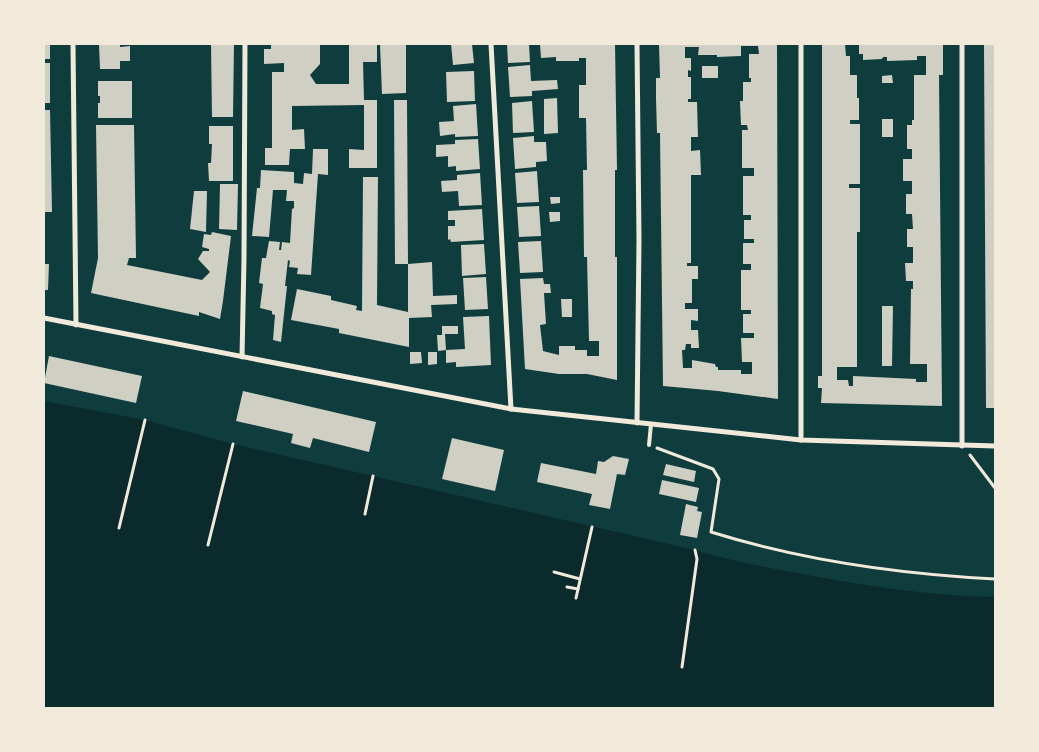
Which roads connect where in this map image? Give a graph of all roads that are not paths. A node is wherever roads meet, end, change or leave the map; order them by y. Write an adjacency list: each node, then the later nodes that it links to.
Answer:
1 (73, 44): 8 (street)
2 (245, 44): 9 (street)
3 (491, 44): 10 (street)
4 (638, 44): 11 (street)
5 (801, 44): 13 (street)
6 (962, 44): 15 (street)
7 (44, 318): 8 (street)
8 (76, 325): 9 (street)
9 (242, 357): 10 (street)
10 (511, 409): 11 (street)
11 (637, 423): 12 (street)
12 (651, 424): 13 (street); 14 (lane)
13 (800, 440): 15 (street)
14 (649, 445)
15 (962, 446): 16 (street)
16 (995, 446)

